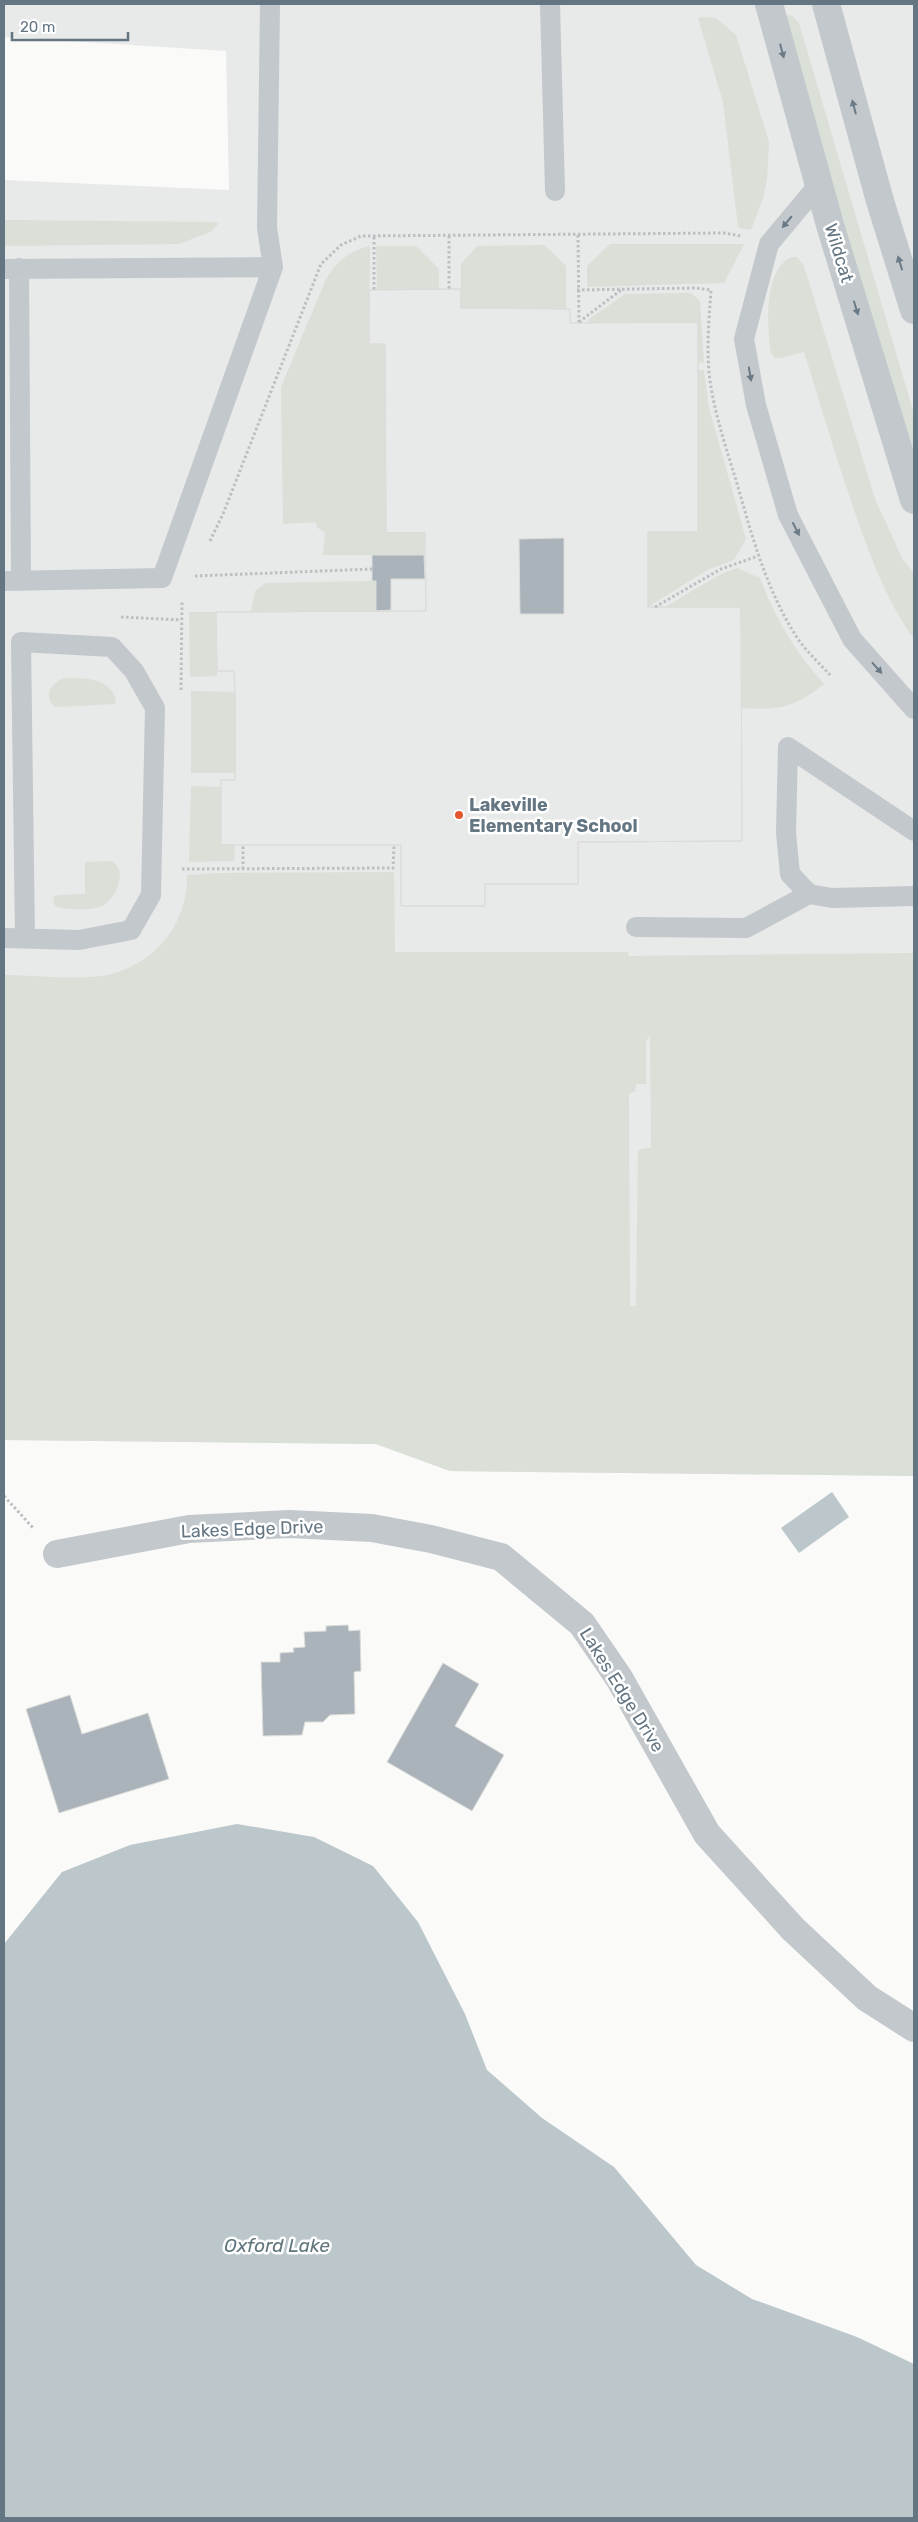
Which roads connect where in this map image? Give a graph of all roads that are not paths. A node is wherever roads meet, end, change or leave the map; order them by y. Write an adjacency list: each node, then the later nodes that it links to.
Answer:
1 (270, 4): 7 (lane)
2 (550, 4): 6 (lane)
3 (769, 4): 5 (street, Wildcat, one-way to 5)
4 (826, 4): 9 (street, one-way to 4)
5 (819, 184): 10 (street, Wildcat, one-way to 10); 12 (lane, one-way to 12)
6 (555, 191)
7 (273, 267): 8 (lane); 11 (lane)
8 (12, 268): 11 (lane)
9 (914, 310)
10 (914, 500)
11 (12, 581)
12 (914, 709)
13 (914, 831): 14 (lane)
14 (809, 894): 15 (lane); 16 (lane)
15 (914, 896)
16 (636, 927)
17 (4, 938): 18 (lane)
18 (25, 939): 18 (lane)
19 (57, 1554): 20 (street, Lakes Edge Drive)
20 (914, 2028)

